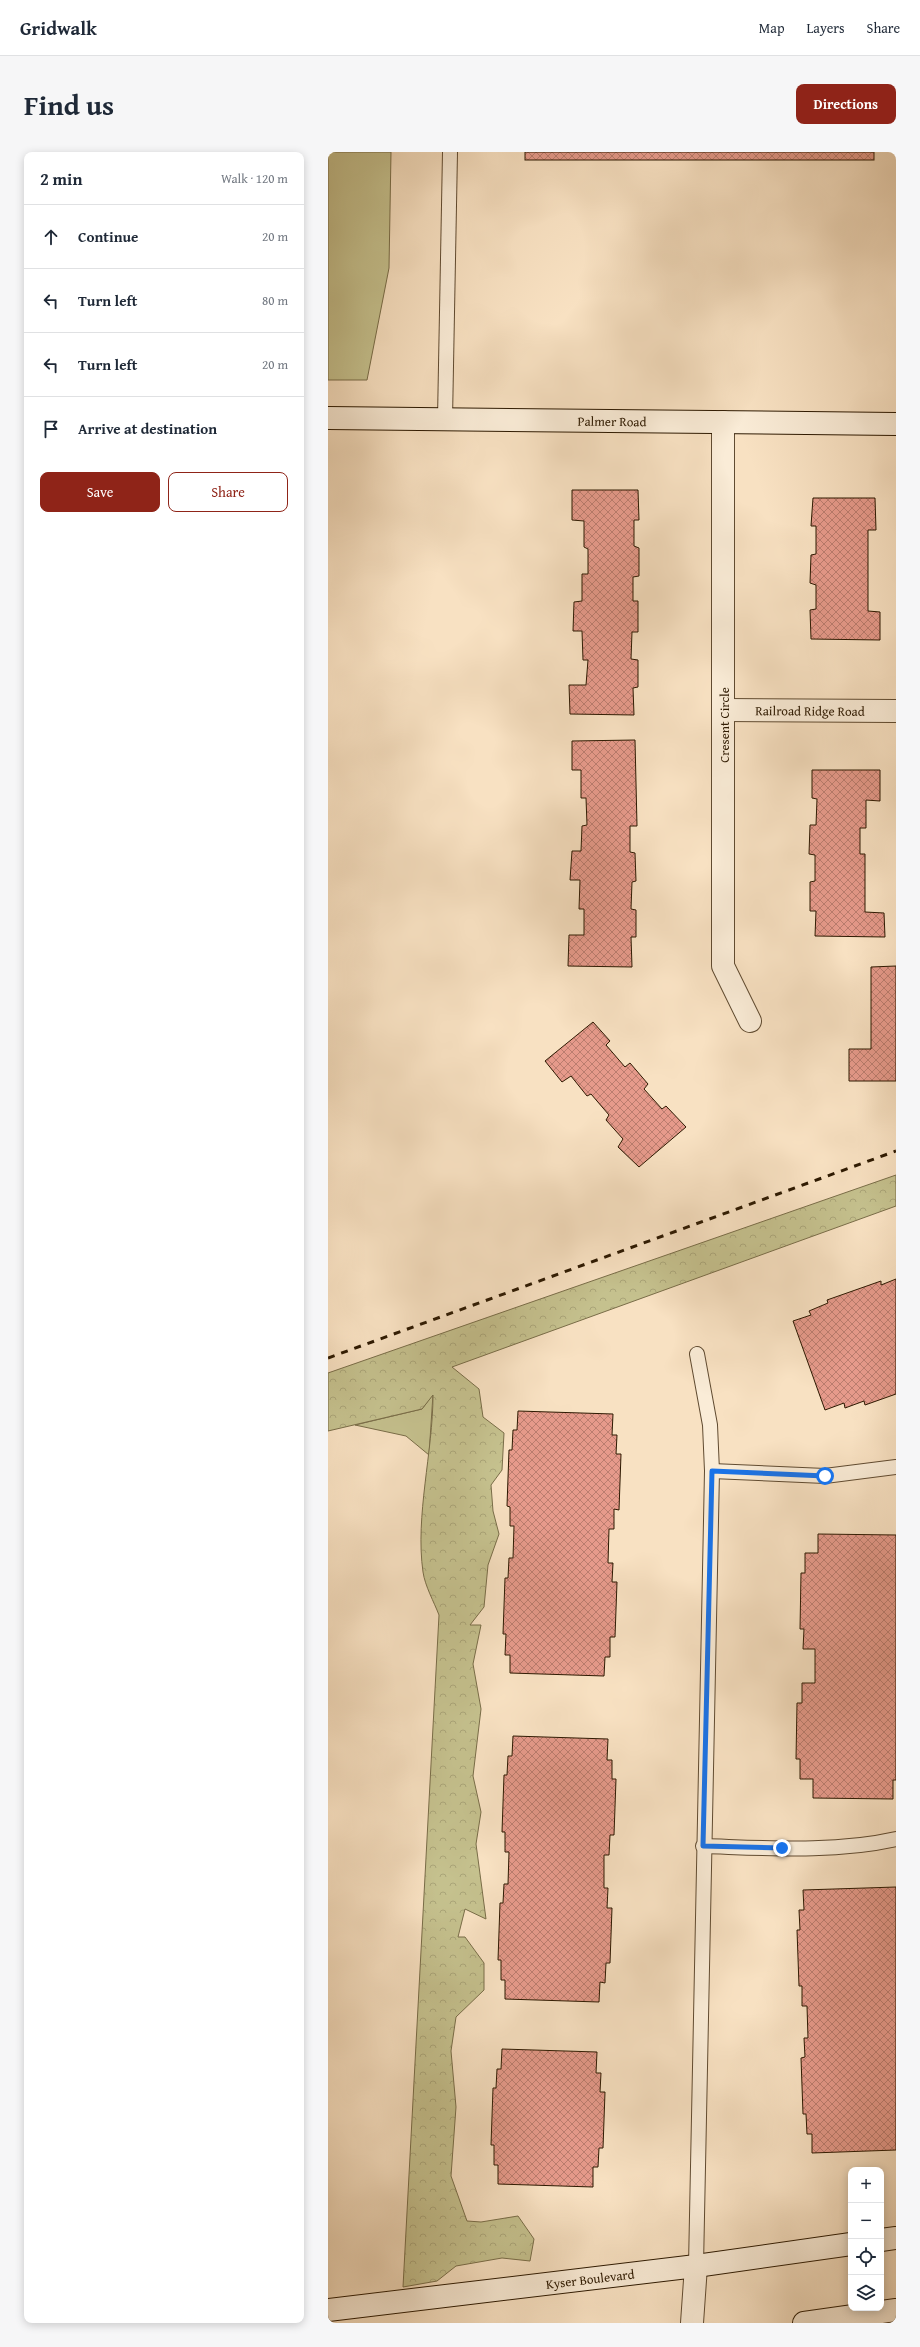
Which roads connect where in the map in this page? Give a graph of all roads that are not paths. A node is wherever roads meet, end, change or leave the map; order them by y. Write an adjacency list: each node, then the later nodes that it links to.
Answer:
1 (450, 152): 3 (lane)
2 (328, 418): 3 (street, Palmer Road)
3 (444, 419): 4 (street, Palmer Road)
4 (723, 422): 5 (street, Palmer Road); 6 (street, Cresent Circle)
5 (896, 424)
6 (724, 710): 7 (street, Railroad Ridge Road); 8 (street, Cresent Circle)
7 (896, 710)
8 (750, 1021)
9 (697, 1354): 11 (lane)
10 (896, 1467): 11 (lane)
11 (712, 1471): 13 (lane)
12 (896, 1838): 13 (lane)
13 (703, 1846): 17 (lane)
14 (896, 2238): 15 (street)
15 (884, 2240)
16 (848, 2244): 17 (street, Kyser Boulevard)
17 (696, 2266): 18 (street, Kyser Boulevard); 20 (street)
18 (328, 2310)
19 (896, 2310): 21 (street)
20 (692, 2323)
21 (804, 2323)

